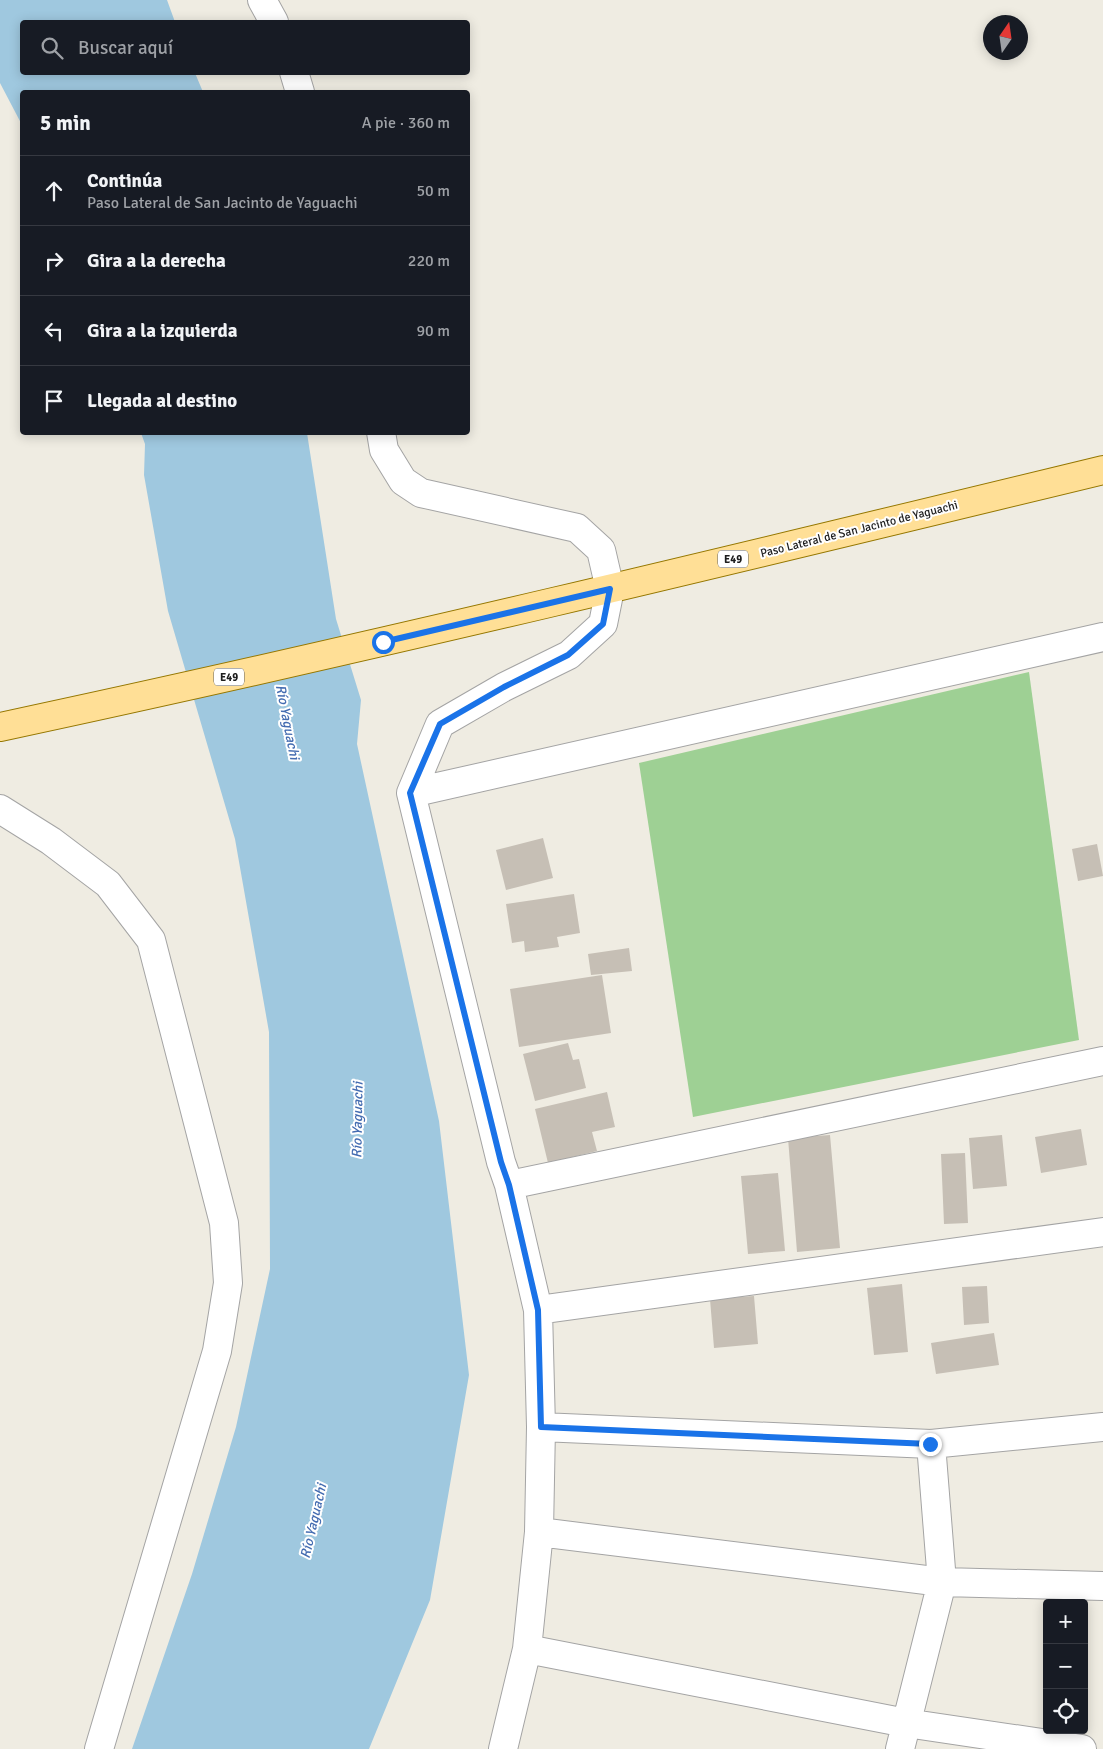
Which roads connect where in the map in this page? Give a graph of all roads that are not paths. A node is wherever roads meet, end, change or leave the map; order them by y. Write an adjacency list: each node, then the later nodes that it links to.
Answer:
1 (262, 0): 2 (street)
2 (273, 20)
3 (295, 75): 4 (street)
4 (299, 90)
5 (382, 435): 7 (street)
6 (1103, 470): 7 (main road, Paso Lateral de San Jacinto de Yaguachi / E49)
7 (610, 589): 9 (main road, Paso Lateral de San Jacinto de Yaguachi / E49); 10 (street)
8 (1103, 636): 10 (street)
9 (0, 727)
10 (410, 793): 13 (street)
11 (0, 809): 24 (street)
12 (1103, 1061): 13 (street)
13 (509, 1185): 15 (street)
14 (1103, 1232): 15 (street)
15 (538, 1310): 16 (street)
16 (541, 1427): 18 (street); 19 (street)
17 (1103, 1427): 18 (street)
18 (930, 1444): 20 (street)
19 (539, 1532): 20 (street); 22 (street)
20 (942, 1582): 21 (street); 23 (street)
21 (1103, 1586)
22 (527, 1649): 23 (street); 25 (street)
23 (903, 1736): 26 (street)
24 (99, 1749)
25 (503, 1749)
26 (1082, 1749)

